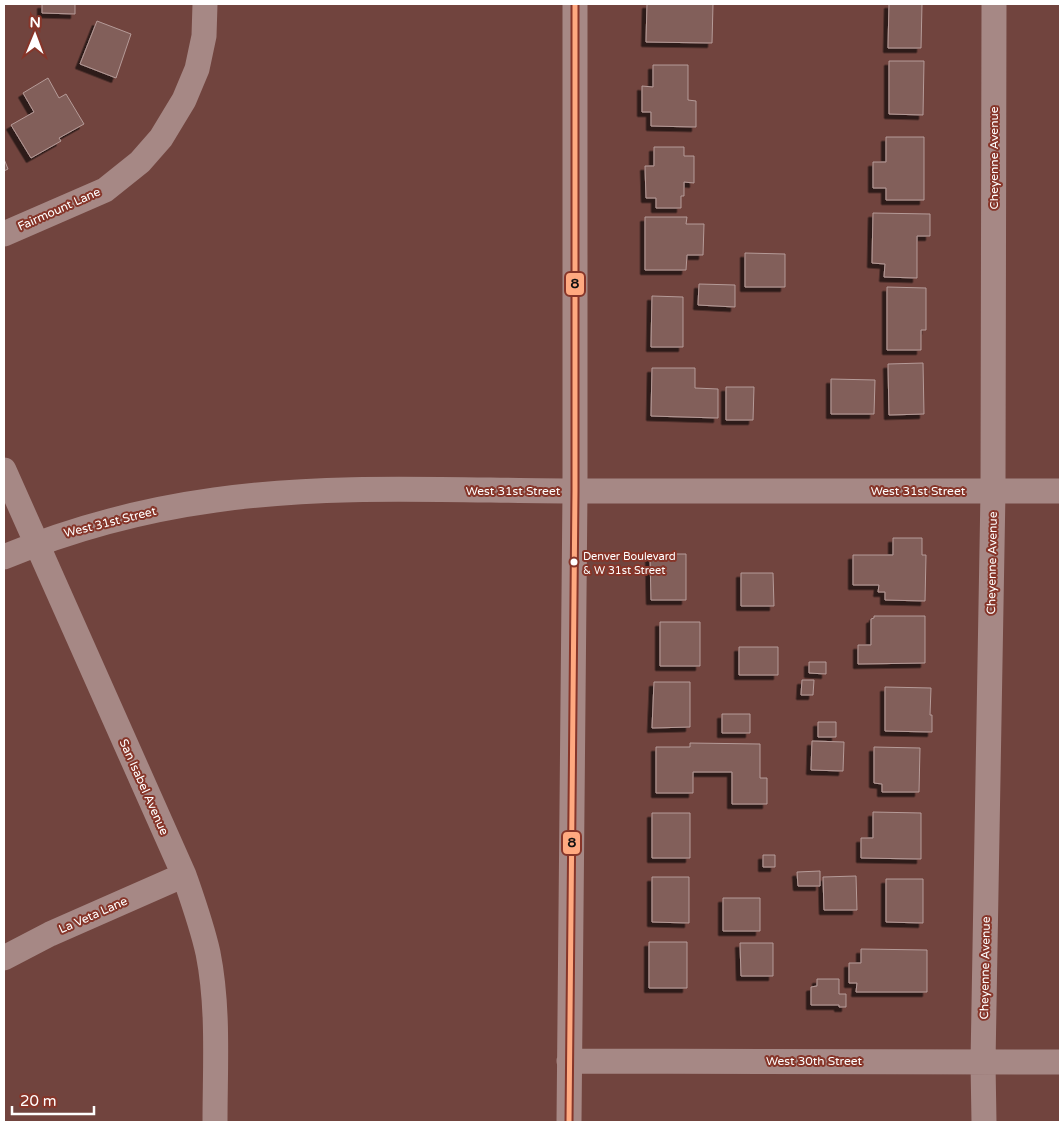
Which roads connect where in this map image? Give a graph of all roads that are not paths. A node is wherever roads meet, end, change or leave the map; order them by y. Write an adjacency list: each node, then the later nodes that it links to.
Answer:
1 (205, 4): 4 (street, Fairmount Lane)
2 (576, 4): 6 (street)
3 (994, 4): 7 (street, Cheyenne Avenue)
4 (4, 234)
5 (4, 470): 9 (street, San Isabel Avenue)
6 (575, 491): 7 (street, West 31st Street); 9 (street, West 31st Street); 13 (street)
7 (993, 491): 8 (street, West 31st Street); 15 (street, Cheyenne Avenue)
8 (1060, 491)
9 (36, 544): 10 (street, West 31st Street); 11 (street, San Isabel Avenue)
10 (4, 558)
11 (184, 875): 12 (street, La Veta Lane); 16 (street, San Isabel Avenue)
12 (4, 958)
13 (569, 1060): 15 (street, West 30th Street); 17 (street)
14 (1060, 1062): 15 (street, West 30th Street)
15 (984, 1063): 18 (street, Cheyenne Avenue)
16 (215, 1122)
17 (569, 1122)
18 (984, 1122)

